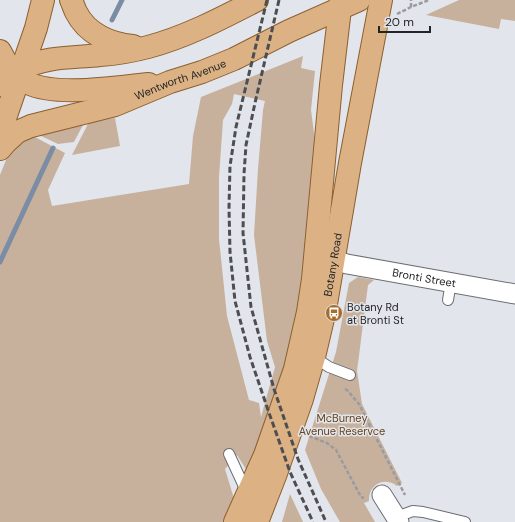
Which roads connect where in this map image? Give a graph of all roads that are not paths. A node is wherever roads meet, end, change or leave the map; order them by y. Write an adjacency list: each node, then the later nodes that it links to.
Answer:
1 (43, 0): 11 (main road)
2 (71, 0): 9 (main road)
3 (242, 0): 8 (main road)
4 (257, 0): 8 (main road)
5 (360, 0): 7 (main road, Wentworth Avenue); 13 (main road)
6 (381, 0): 16 (main road, Botany Road)
7 (335, 3): 12 (main road, Wentworth Avenue); 13 (main road, Botany Road)
8 (217, 20): 9 (main road)
9 (146, 47): 11 (main road)
10 (0, 51): 11 (main road)
11 (14, 76): 12 (main road); 14 (main road)
12 (170, 82): 15 (main road, Wentworth Avenue)
13 (329, 116): 21 (main road, Botany Road)
14 (0, 133)
15 (0, 149)
16 (334, 260): 17 (street, Bronti Street); 18 (main road, Botany Road)
17 (515, 294)
18 (314, 357): 19 (lane); 25 (main road, Botany Road)
19 (350, 375)
20 (228, 454): 21 (lane)
21 (248, 494): 24 (main road, Botany Road)
22 (382, 495): 23 (street)
23 (397, 519): 26 (lane)
24 (235, 522)
25 (257, 522)
26 (465, 522)

